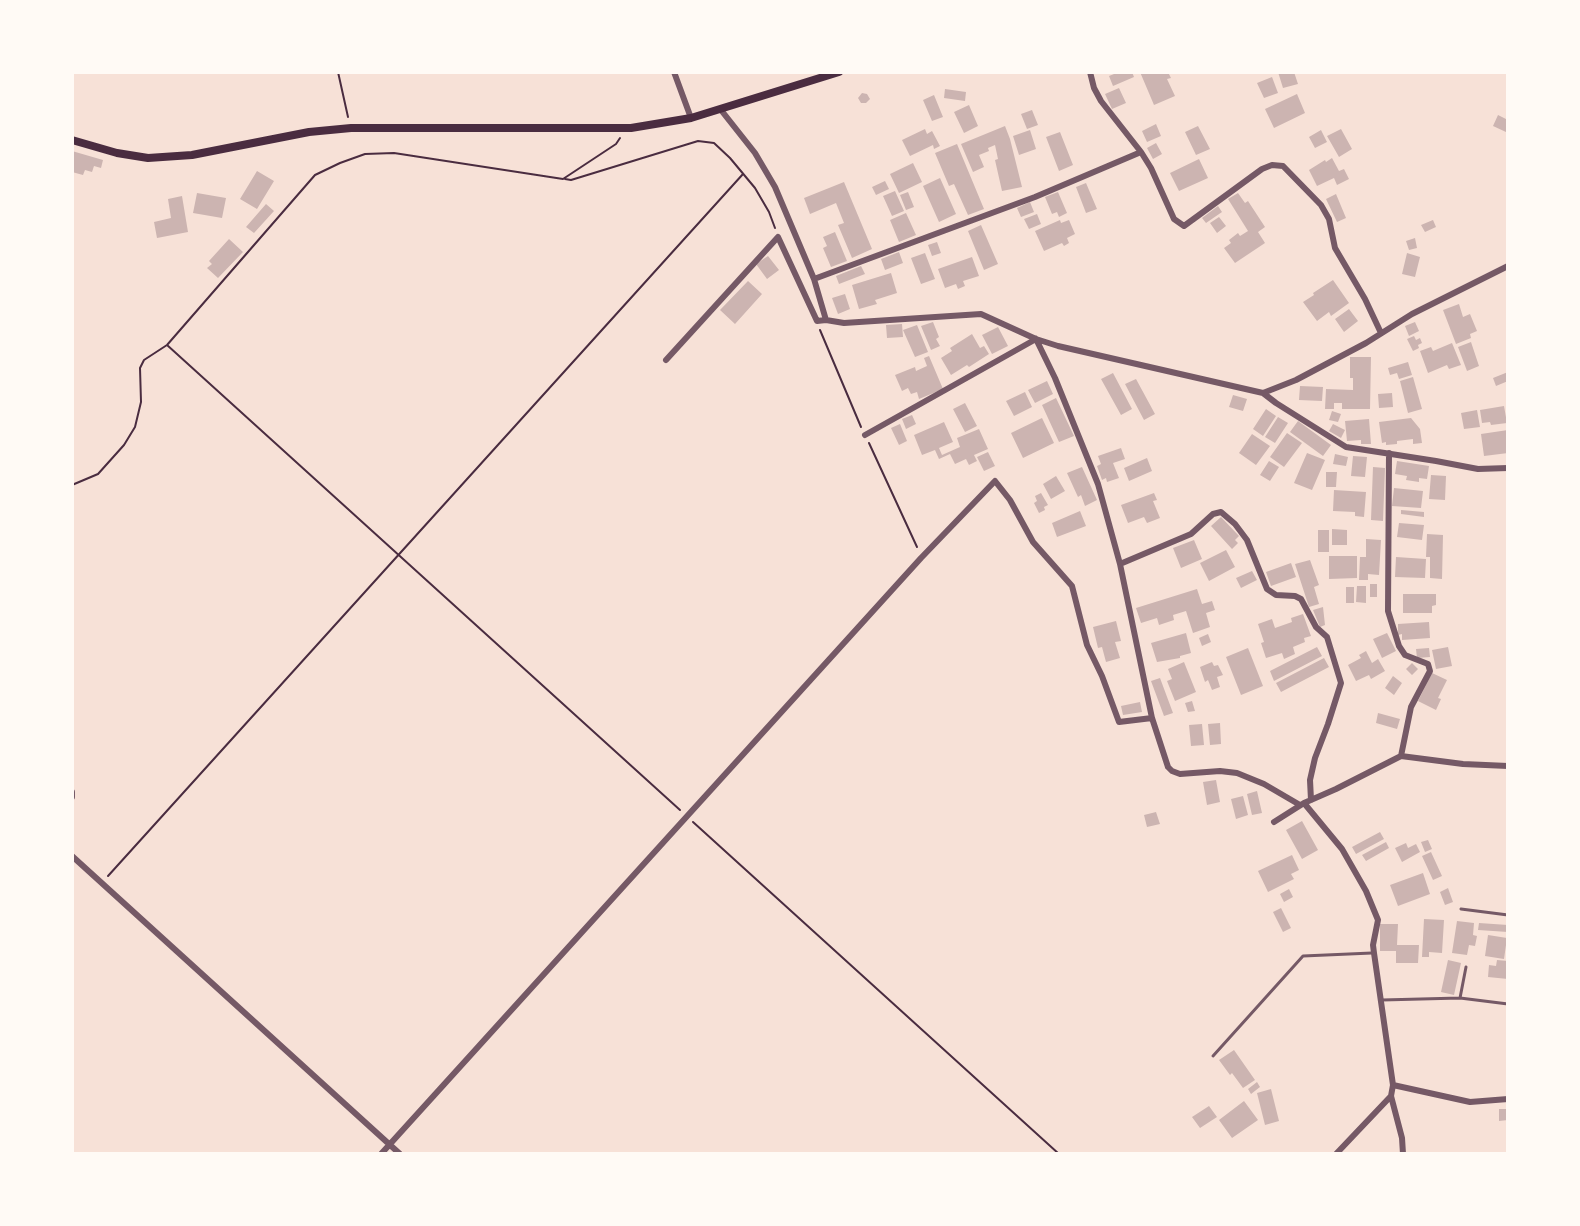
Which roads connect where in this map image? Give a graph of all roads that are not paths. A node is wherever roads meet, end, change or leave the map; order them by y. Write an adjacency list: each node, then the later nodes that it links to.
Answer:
1 (674, 72): 5 (street)
2 (839, 72): 4 (main road)
3 (1090, 72): 7 (street)
4 (721, 110): 5 (main road); 9 (street)
5 (691, 118): 6 (main road)
6 (72, 140)
7 (1141, 152): 9 (street); 11 (street)
8 (1508, 266): 11 (street)
9 (814, 279): 10 (street)
10 (826, 320): 12 (street); 13 (street)
11 (1381, 333): 14 (street)
12 (1036, 339): 14 (street); 15 (street); 18 (street)
13 (666, 360)
14 (1263, 393): 16 (street)
15 (865, 435)
16 (1389, 453): 17 (street); 20 (street)
17 (1508, 468)
18 (1120, 564): 19 (street); 24 (street)
19 (1152, 718): 24 (street); 38 (street)
20 (1401, 756): 21 (street); 24 (street)
21 (1508, 766)
22 (72, 792): 23 (street)
23 (72, 797)
24 (1305, 803): 25 (street); 29 (street)
25 (1274, 822)
26 (72, 856): 38 (street)
27 (1461, 909): 28 (lane)
28 (1508, 915)
29 (1374, 953): 32 (street); 34 (lane)
30 (1466, 967): 31 (lane)
31 (1460, 998): 32 (lane); 33 (lane)
32 (1380, 1000): 35 (street)
33 (1508, 1004)
34 (1213, 1056)
35 (1393, 1085): 36 (street); 37 (street)
36 (1391, 1096): 41 (street); 42 (street)
37 (1508, 1099)
38 (390, 1144): 39 (street); 40 (street)
39 (381, 1154)
40 (400, 1154)
41 (1336, 1154)
42 (1403, 1154)

